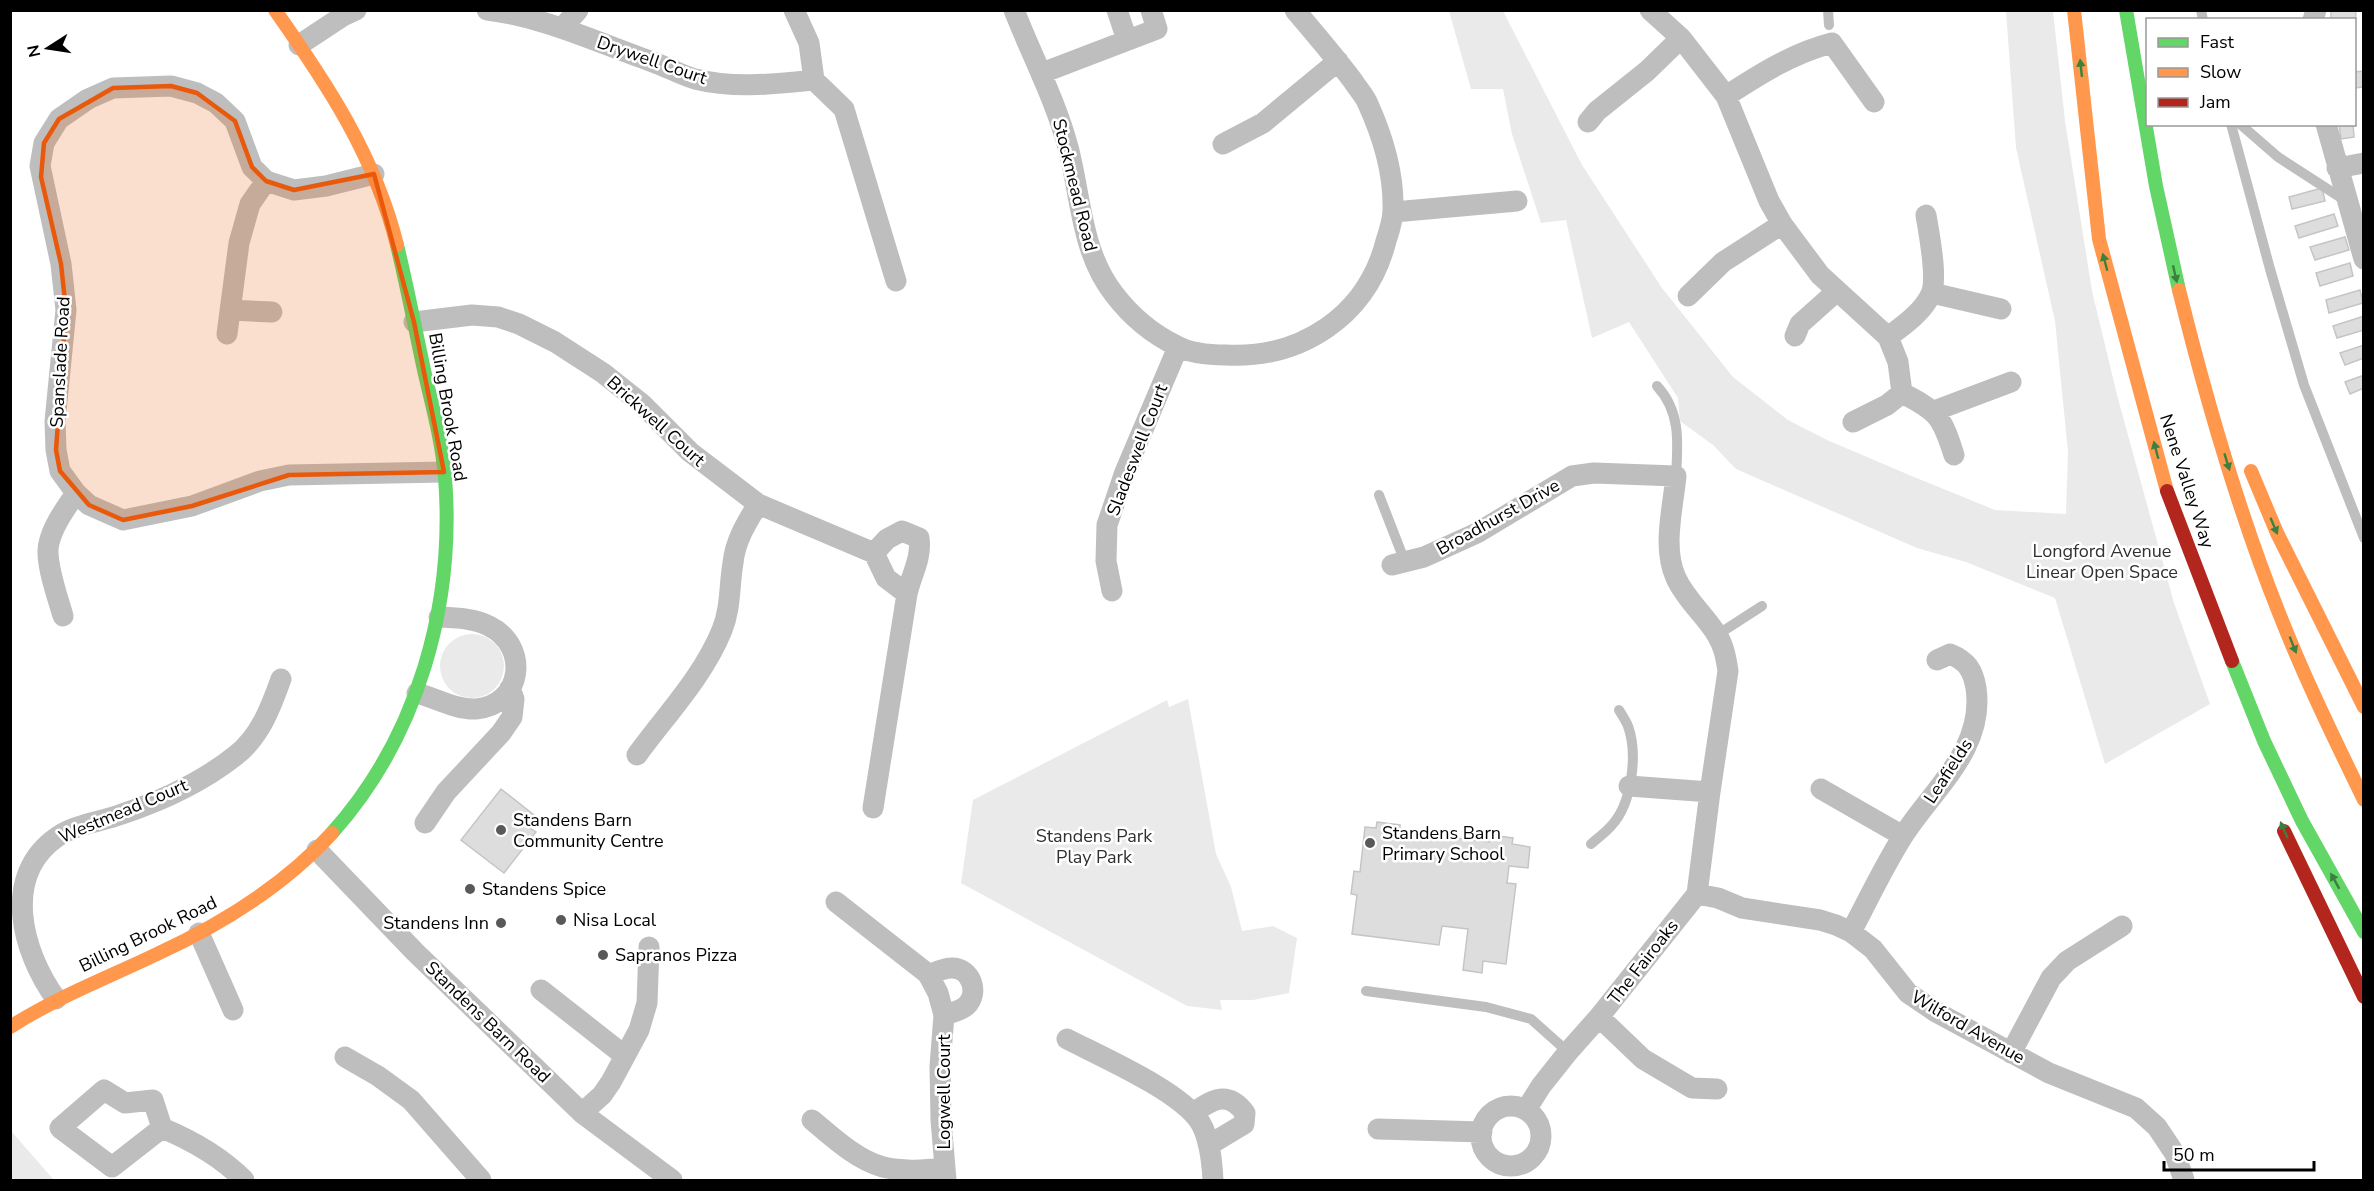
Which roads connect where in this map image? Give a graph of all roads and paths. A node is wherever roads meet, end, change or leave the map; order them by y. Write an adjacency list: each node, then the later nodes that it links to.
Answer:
1 (275, 10): 17 (main road, Billing Brook Road)
2 (356, 10): 17 (street)
3 (487, 10): 14 (street, Drywell Court)
4 (578, 10): 14 (street)
5 (794, 10): 20 (street)
6 (1014, 10): 19 (street, Stockmead Road)
7 (1118, 10): 16 (street)
8 (1151, 10): 16 (street)
9 (1295, 10): 18 (street, Stockmead Road)
10 (1650, 10): 15 (street)
11 (2074, 10): 62 (main road, Nene Valley Way, one-way to 11)
12 (2126, 10): 23 (main road)
13 (1830, 26): 21 (street); 22 (street)
14 (563, 27): 20 (street, Drywell Court)
15 (1681, 38): 21 (street); 24 (street)
16 (1128, 40): 19 (street)
17 (299, 45): 31 (main road, Billing Brook Road)
18 (1338, 61): 28 (street); 35 (street, Stockmead Road)
19 (1042, 73): 52 (street, Stockmead Road)
20 (814, 80): 41 (street)
21 (1726, 96): 38 (street)
22 (1874, 102)
23 (2140, 111): 40 (main road); 86 (main road, one-way to 86)
24 (1588, 122)
25 (2232, 126): 66 (lane)
26 (2242, 126): 34 (lane)
27 (2326, 126): 30 (street)
28 (1222, 144)
29 (2364, 163): 30 (street)
30 (2337, 168): 34 (street)
31 (374, 174): 32 (street); 48 (main road, Billing Brook Road)
32 (266, 181): 46 (street); 63 (street, Spanslade Road)
33 (1517, 201): 35 (street)
34 (2346, 201): 36 (street); 39 (street)
35 (1394, 212): 52 (street, Stockmead Road)
36 (2364, 213)
37 (1926, 215): 43 (street)
38 (1782, 224): 42 (street); 44 (street)
39 (2364, 259)
40 (2191, 279)
41 (896, 281)
42 (1837, 291): 50 (street); 51 (street)
43 (1932, 293): 45 (street); 51 (street)
44 (1688, 296)
45 (2001, 309)
46 (230, 310): 47 (street); 49 (street)
47 (272, 312)
48 (414, 322): 60 (main road, Billing Brook Road); 65 (street, Brickwell Court)
49 (227, 334)
50 (1795, 336)
51 (1888, 337): 55 (street)
52 (1178, 347): 69 (street, Sladeswell Court)
53 (2011, 382): 56 (street)
54 (1657, 386): 61 (lane)
55 (1902, 393): 56 (street); 57 (street)
56 (1934, 411): 58 (street)
57 (1853, 422)
58 (1954, 455)
59 (2246, 460): 79 (main road, one-way to 79)
60 (444, 472): 63 (street, Spanslade Road); 73 (main road, Billing Brook Road)
61 (1676, 476): 68 (street, Broadhurst Drive); 74 (street)
62 (2167, 490): 82 (main road); 97 (main road, Nene Valley Way, one-way to 62)
63 (76, 493): 72 (street)
64 (1379, 495): 68 (lane)
65 (758, 504): 67 (street, Brickwell Court); 81 (street)
66 (2364, 538)
67 (874, 553): 70 (street); 70 (street)
68 (1399, 563)
69 (1112, 591)
70 (907, 594): 87 (street)
71 (1762, 606): 74 (lane)
72 (63, 616)
73 (439, 617): 77 (street); 78 (main road, Billing Brook Road)
74 (1717, 635): 85 (street)
75 (1937, 660): 90 (street, Leafields)
76 (281, 679): 104 (street, Westmead Court)
77 (510, 688): 78 (street); 89 (street)
78 (417, 693): 92 (main road, Billing Brook Road)
79 (2364, 707)
80 (1619, 710): 83 (lane)
81 (637, 755)
82 (2263, 770)
83 (1629, 786): 85 (street); 91 (lane)
84 (1821, 789): 90 (street)
85 (1710, 792): 93 (street)
86 (2364, 800)
87 (873, 808)
88 (2278, 815): 103 (main road, one-way to 88)
89 (425, 823)
90 (1903, 836): 96 (street, Leafields)
91 (1592, 844)
92 (317, 850): 98 (main road, Billing Brook Road); 116 (street, Standens Barn Road)
93 (1697, 894): 96 (street, Wilford Avenue); 107 (street, The Fairoaks)
94 (836, 902): 100 (street, Logwell Court)
95 (2122, 926): 111 (street)
96 (1851, 932): 111 (street, Wilford Avenue)
97 (2364, 932)
98 (199, 933): 104 (main road, Billing Brook Road); 105 (street)
99 (649, 947): 112 (street)
100 (928, 975): 106 (street, Logwell Court); 106 (street, Logwell Court)
101 (541, 990): 112 (street)
102 (1366, 991): 110 (lane)
103 (2364, 997)
104 (56, 999): 108 (main road, Billing Brook Road)
105 (233, 1010)
106 (944, 1015): 124 (street, Logwell Court)
107 (1599, 1017): 110 (street, The Fairoaks); 114 (street)
108 (10, 1027)
109 (1067, 1039): 117 (street)
110 (1568, 1052): 115 (street, The Fairoaks)
111 (2011, 1053): 129 (street, Wilford Avenue)
112 (625, 1056): 116 (street)
113 (345, 1057): 126 (street)
114 (1717, 1089)
115 (1526, 1110): 121 (street); 123 (street)
116 (582, 1113): 127 (street, Standens Barn Road)
117 (1193, 1113): 122 (street); 122 (street)
118 (812, 1120): 124 (street, Logwell Court)
119 (162, 1128): 119 (street); 125 (street)
120 (1378, 1129): 121 (street)
121 (1482, 1132): 123 (street)
122 (1209, 1145): 128 (street)
123 (1511, 1173)
124 (945, 1174)
125 (244, 1180)
126 (481, 1180)
127 (672, 1180)
128 (1213, 1180)
129 (2184, 1180)

